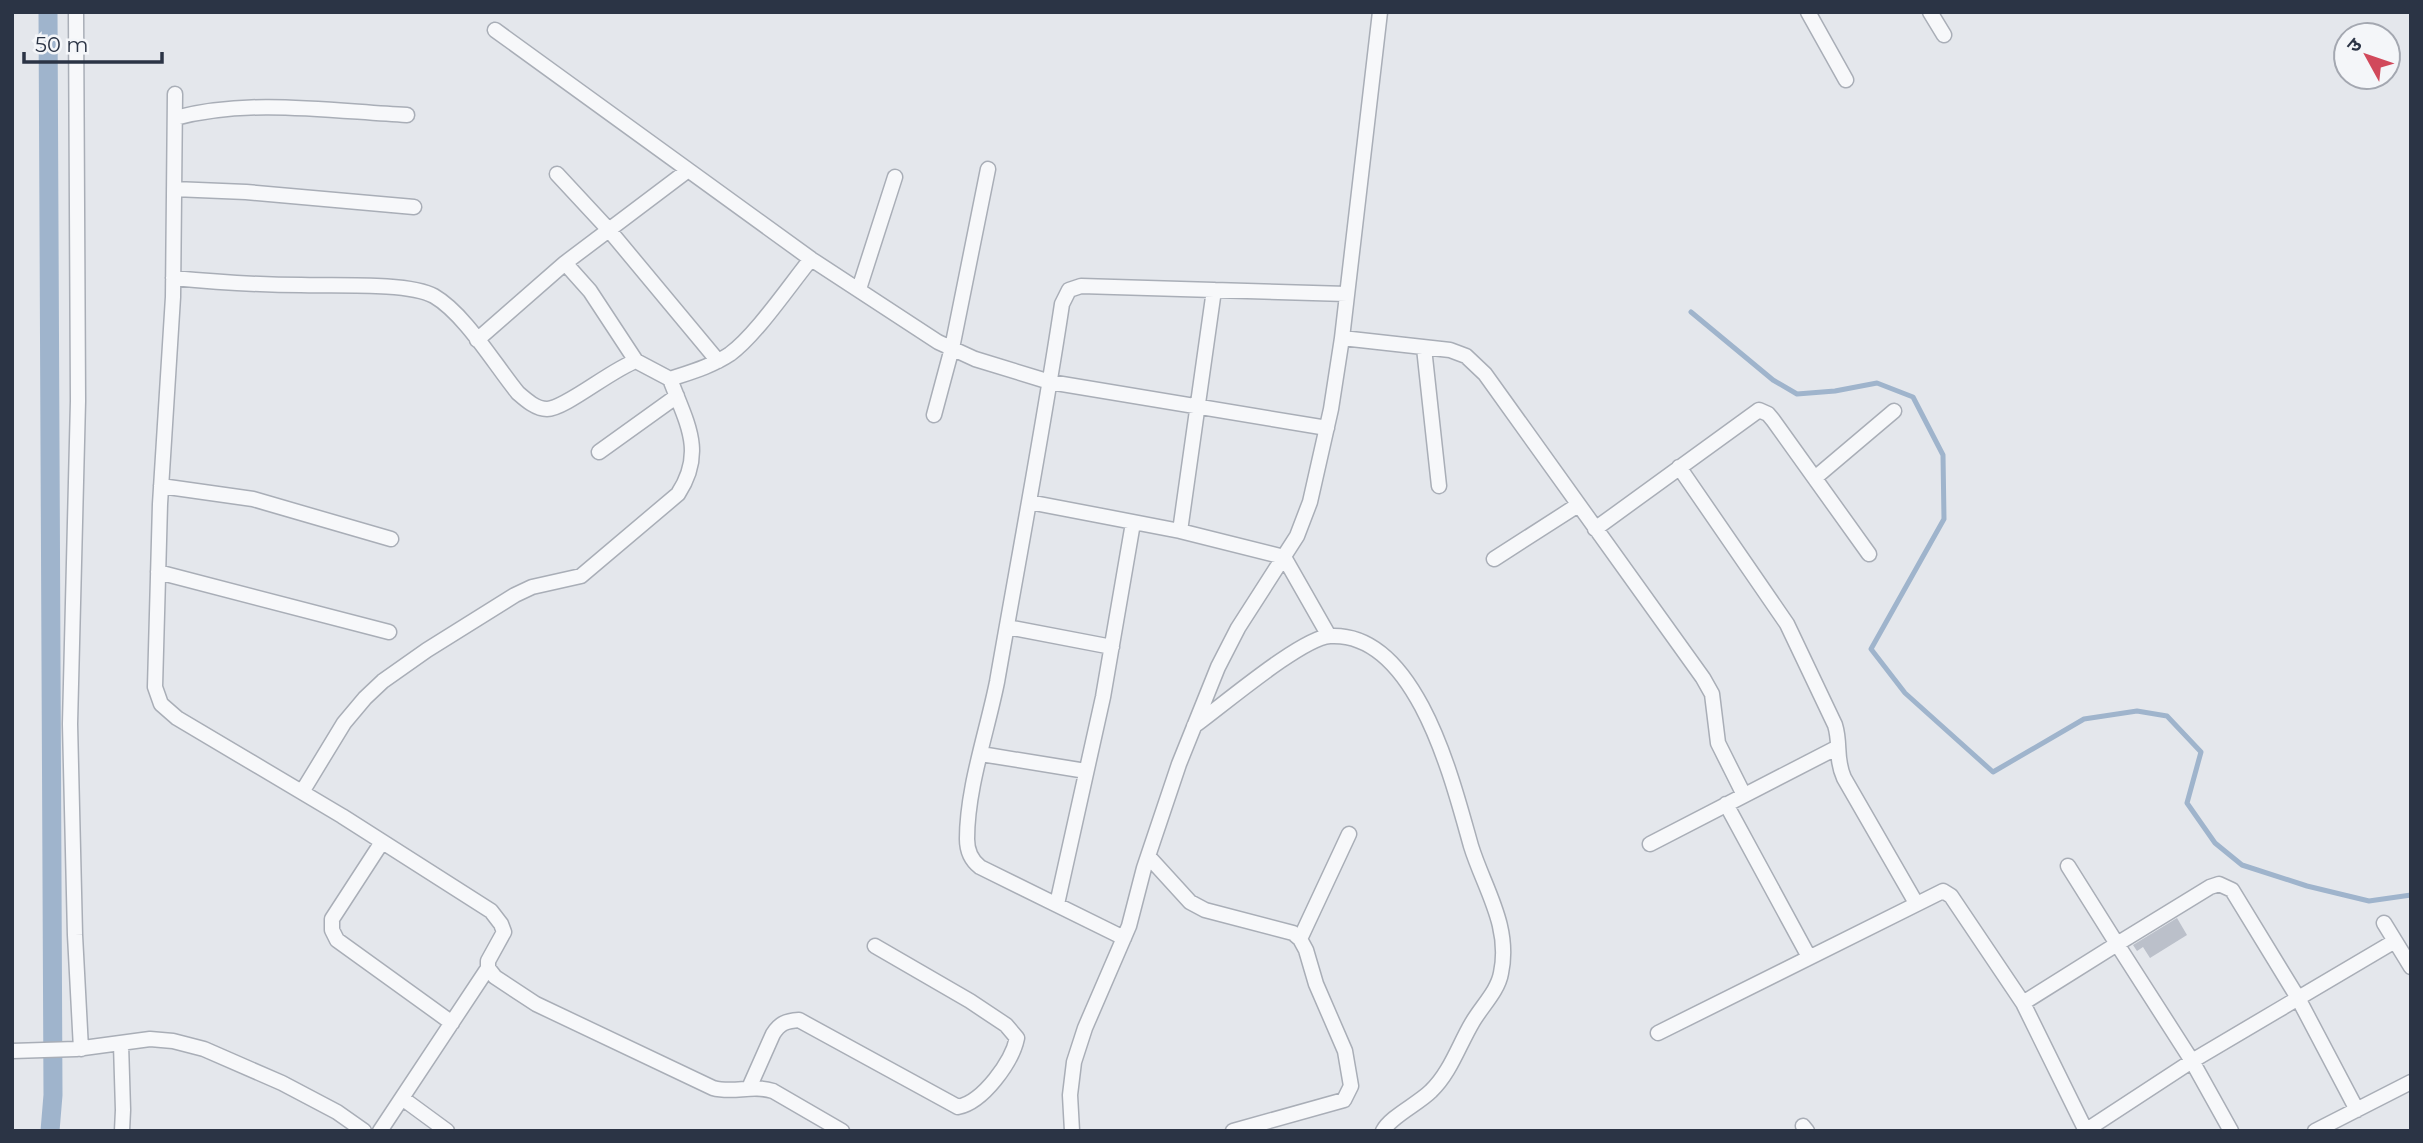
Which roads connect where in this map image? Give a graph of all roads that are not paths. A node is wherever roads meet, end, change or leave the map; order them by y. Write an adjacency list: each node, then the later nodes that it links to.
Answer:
1 (76, 12): 84 (street)
2 (1380, 12): 23 (street)
3 (1808, 12): 7 (street)
4 (1930, 12): 6 (street)
5 (495, 30): 12 (street)
6 (1944, 35)
7 (1846, 80)
8 (175, 94): 10 (street)
9 (407, 115): 10 (street)
10 (175, 118): 15 (street)
11 (988, 169): 26 (street)
12 (687, 171): 17 (street); 18 (street)
13 (557, 174): 17 (street)
14 (895, 177): 21 (street)
15 (174, 189): 16 (street); 20 (street)
16 (414, 206)
17 (609, 230): 19 (street); 28 (street)
18 (811, 259): 21 (street); 28 (street)
19 (565, 263): 25 (street); 29 (street)
20 (173, 278): 25 (street); 40 (street)
21 (859, 289): 26 (street)
22 (1214, 290): 23 (street); 31 (street); 33 (street)
23 (1347, 294): 24 (street)
24 (1342, 338): 27 (street); 36 (street)
25 (477, 340): 29 (street)
26 (952, 348): 31 (street); 35 (street)
27 (1424, 348): 41 (street); 43 (street)
28 (718, 361): 30 (street)
29 (636, 362): 30 (street)
30 (670, 379): 32 (street)
31 (1050, 382): 33 (street); 42 (street)
32 (677, 396): 37 (street); 60 (street)
33 (1197, 406): 36 (street); 46 (street)
34 (1894, 411): 39 (street)
35 (934, 415)
36 (1327, 428): 49 (street)
37 (599, 452)
38 (1679, 467): 39 (street); 45 (street); 57 (street)
39 (1816, 477): 48 (street)
40 (161, 486): 47 (street); 51 (street)
41 (1439, 486)
42 (1029, 502): 44 (street); 52 (street)
43 (1578, 505): 45 (street); 50 (street)
44 (1133, 523): 46 (street); 55 (street)
45 (1595, 528): 61 (street)
46 (1180, 531): 49 (street)
47 (391, 539)
48 (1869, 554)
49 (1284, 557): 54 (street); 56 (street)
50 (1494, 559)
51 (158, 572): 53 (street); 60 (street)
52 (1007, 627): 55 (street); 58 (street)
53 (389, 632)
54 (1329, 636): 56 (street); 99 (street)
55 (1112, 647): 59 (street)
56 (1194, 727): 66 (street)
57 (1838, 747): 61 (street); 68 (street)
58 (981, 754): 59 (street); 69 (street)
59 (1086, 771): 69 (street)
60 (302, 792): 64 (street)
61 (1744, 795): 62 (street)
62 (1726, 804): 65 (street); 76 (street)
63 (1349, 834): 72 (street)
64 (382, 842): 78 (street); 81 (street)
65 (1650, 844)
66 (1148, 856): 71 (street); 72 (street)
67 (2068, 866): 74 (street)
68 (1916, 902): 76 (street); 80 (street)
69 (1057, 904): 71 (street)
70 (2384, 923): 73 (street)
71 (1124, 937): 97 (street)
72 (1300, 939): 98 (street)
73 (2395, 941): 77 (street); 79 (street)
74 (2117, 944): 79 (street); 80 (street); 86 (street)
75 (875, 946): 88 (street)
76 (1809, 957): 82 (street)
77 (2411, 967)
78 (488, 968): 81 (street); 88 (street)
79 (2298, 998): 86 (street); 90 (street)
80 (2023, 1003): 91 (street)
81 (452, 1023): 89 (street)
82 (1658, 1033)
83 (121, 1044): 84 (street); 92 (street); 93 (street)
84 (78, 1049): 85 (street)
85 (12, 1051)
86 (2192, 1060): 91 (street); 100 (street)
87 (2411, 1082): 90 (street)
88 (749, 1087): 96 (street)
89 (402, 1098): 94 (street); 95 (street)
90 (2357, 1110): 101 (street)
91 (2086, 1130)
92 (121, 1131)
93 (364, 1131)
94 (380, 1131)
95 (447, 1131)
96 (842, 1131)
97 (1072, 1131)
98 (1233, 1131)
99 (1383, 1131)
100 (2231, 1131)
101 (2315, 1131)

